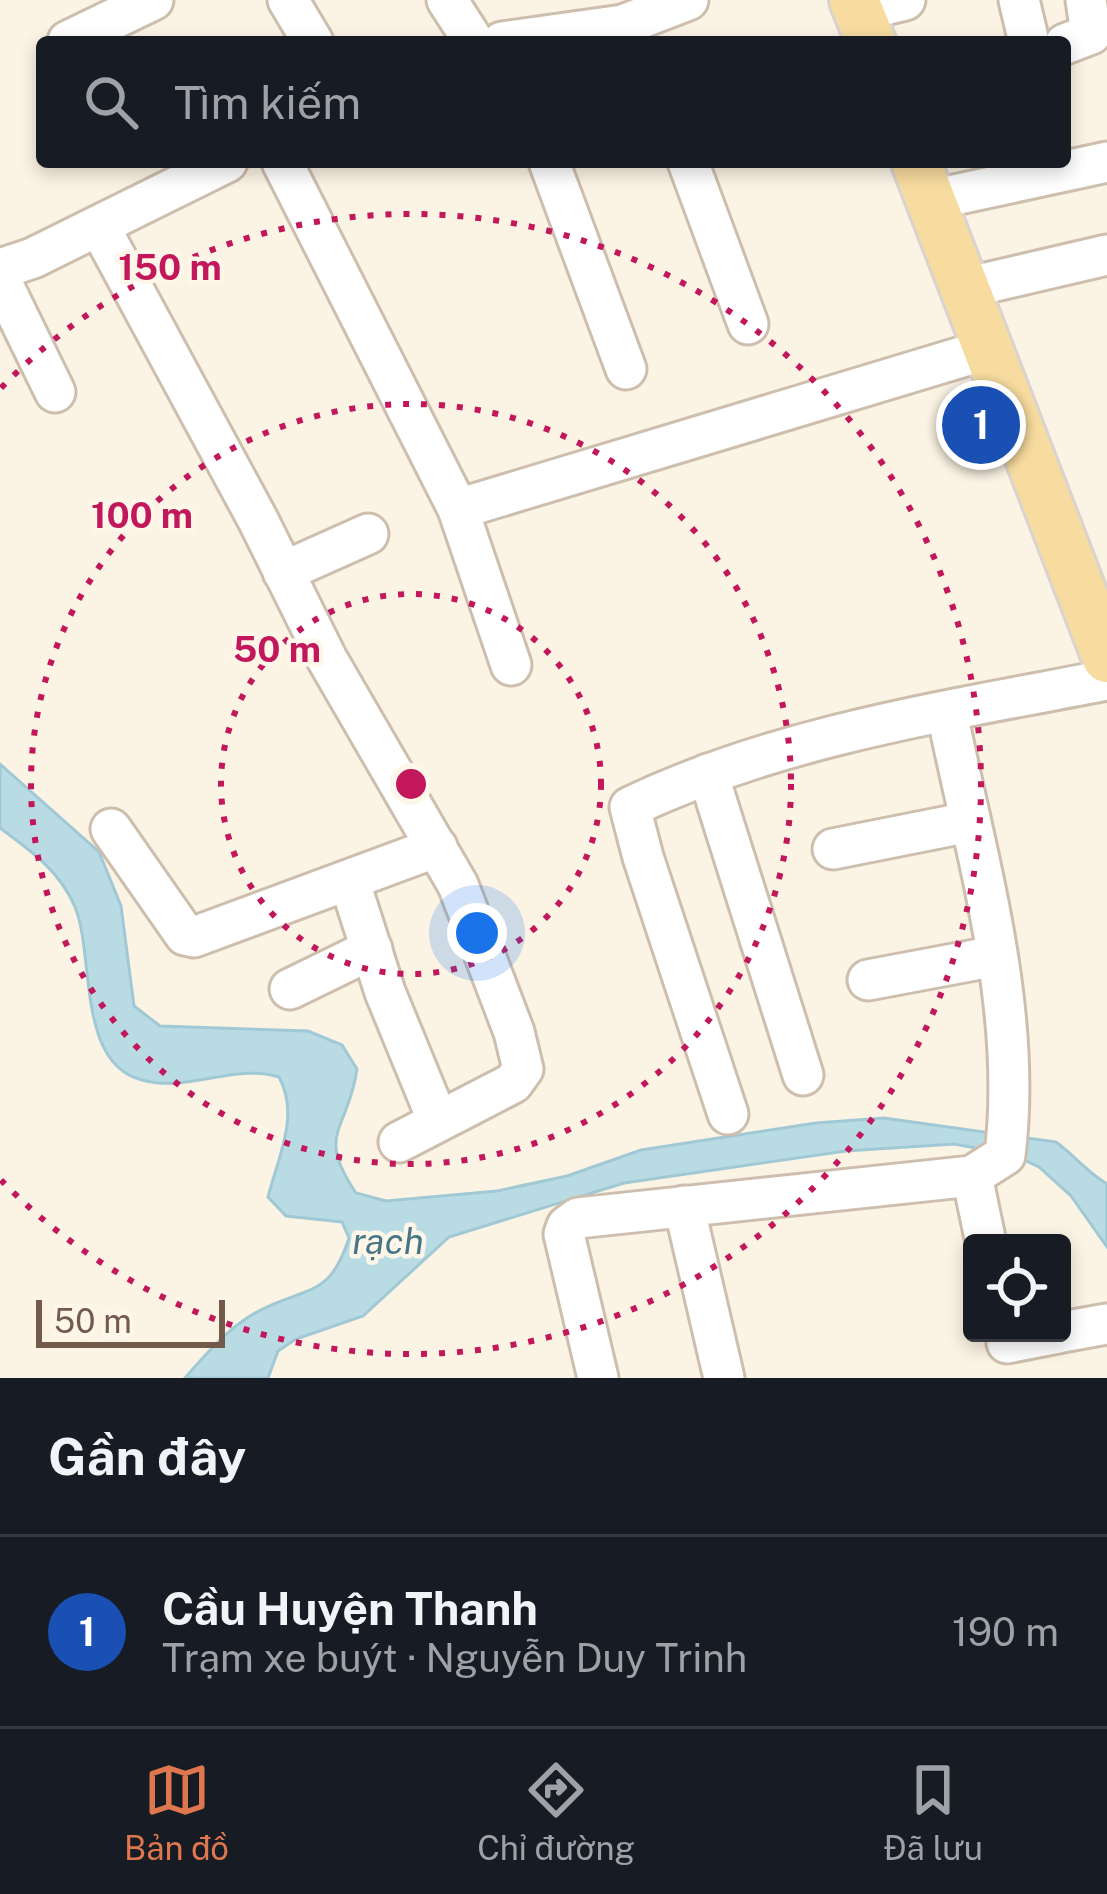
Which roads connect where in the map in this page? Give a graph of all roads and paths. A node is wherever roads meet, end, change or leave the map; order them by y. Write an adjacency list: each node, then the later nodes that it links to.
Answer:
1 (153, 0): 8 (street)
2 (288, 0): 9 (street)
3 (447, 0): 10 (street)
4 (688, 0): 7 (street)
5 (1019, 0): 12 (street)
6 (1086, 0): 13 (street)
7 (640, 31): 11 (street)
8 (78, 36)
9 (309, 36)
10 (470, 36)
11 (578, 36)
12 (1028, 36)
13 (1071, 42)
14 (1107, 162): 15 (street)
15 (1071, 166)
16 (215, 168): 22 (street)
17 (285, 168): 31 (street)
18 (550, 168): 29 (street)
19 (690, 168): 27 (street)
20 (1049, 168): 21 (street)
21 (924, 181): 26 (main road)
22 (99, 226): 24 (street); 33 (street)
23 (1107, 255): 26 (street)
24 (0, 269)
25 (0, 279): 30 (street)
26 (965, 288): 28 (main road)
27 (748, 324)
28 (988, 350): 31 (street); 34 (main road)
29 (626, 369)
30 (55, 392)
31 (458, 509): 35 (street)
32 (368, 534): 33 (street)
33 (284, 572): 41 (street)
34 (1107, 658)
35 (511, 665)
36 (1107, 680): 37 (street)
37 (947, 713): 38 (street); 39 (street)
38 (708, 774): 48 (street); 49 (street)
39 (969, 822): 42 (street); 45 (street)
40 (111, 830): 43 (street)
41 (437, 847): 43 (street); 50 (street)
42 (833, 849)
43 (349, 880): 44 (street)
44 (372, 949): 47 (street); 50 (street)
45 (996, 956): 46 (street); 52 (street)
46 (868, 980)
47 (290, 989)
48 (803, 1075)
49 (728, 1114)
50 (439, 1121): 51 (street)
51 (399, 1142)
52 (988, 1165): 53 (street); 54 (street)
53 (684, 1206): 57 (street); 58 (street)
54 (986, 1234)
55 (1107, 1324): 56 (street)
56 (1071, 1331)
57 (598, 1378)
58 (724, 1378)

